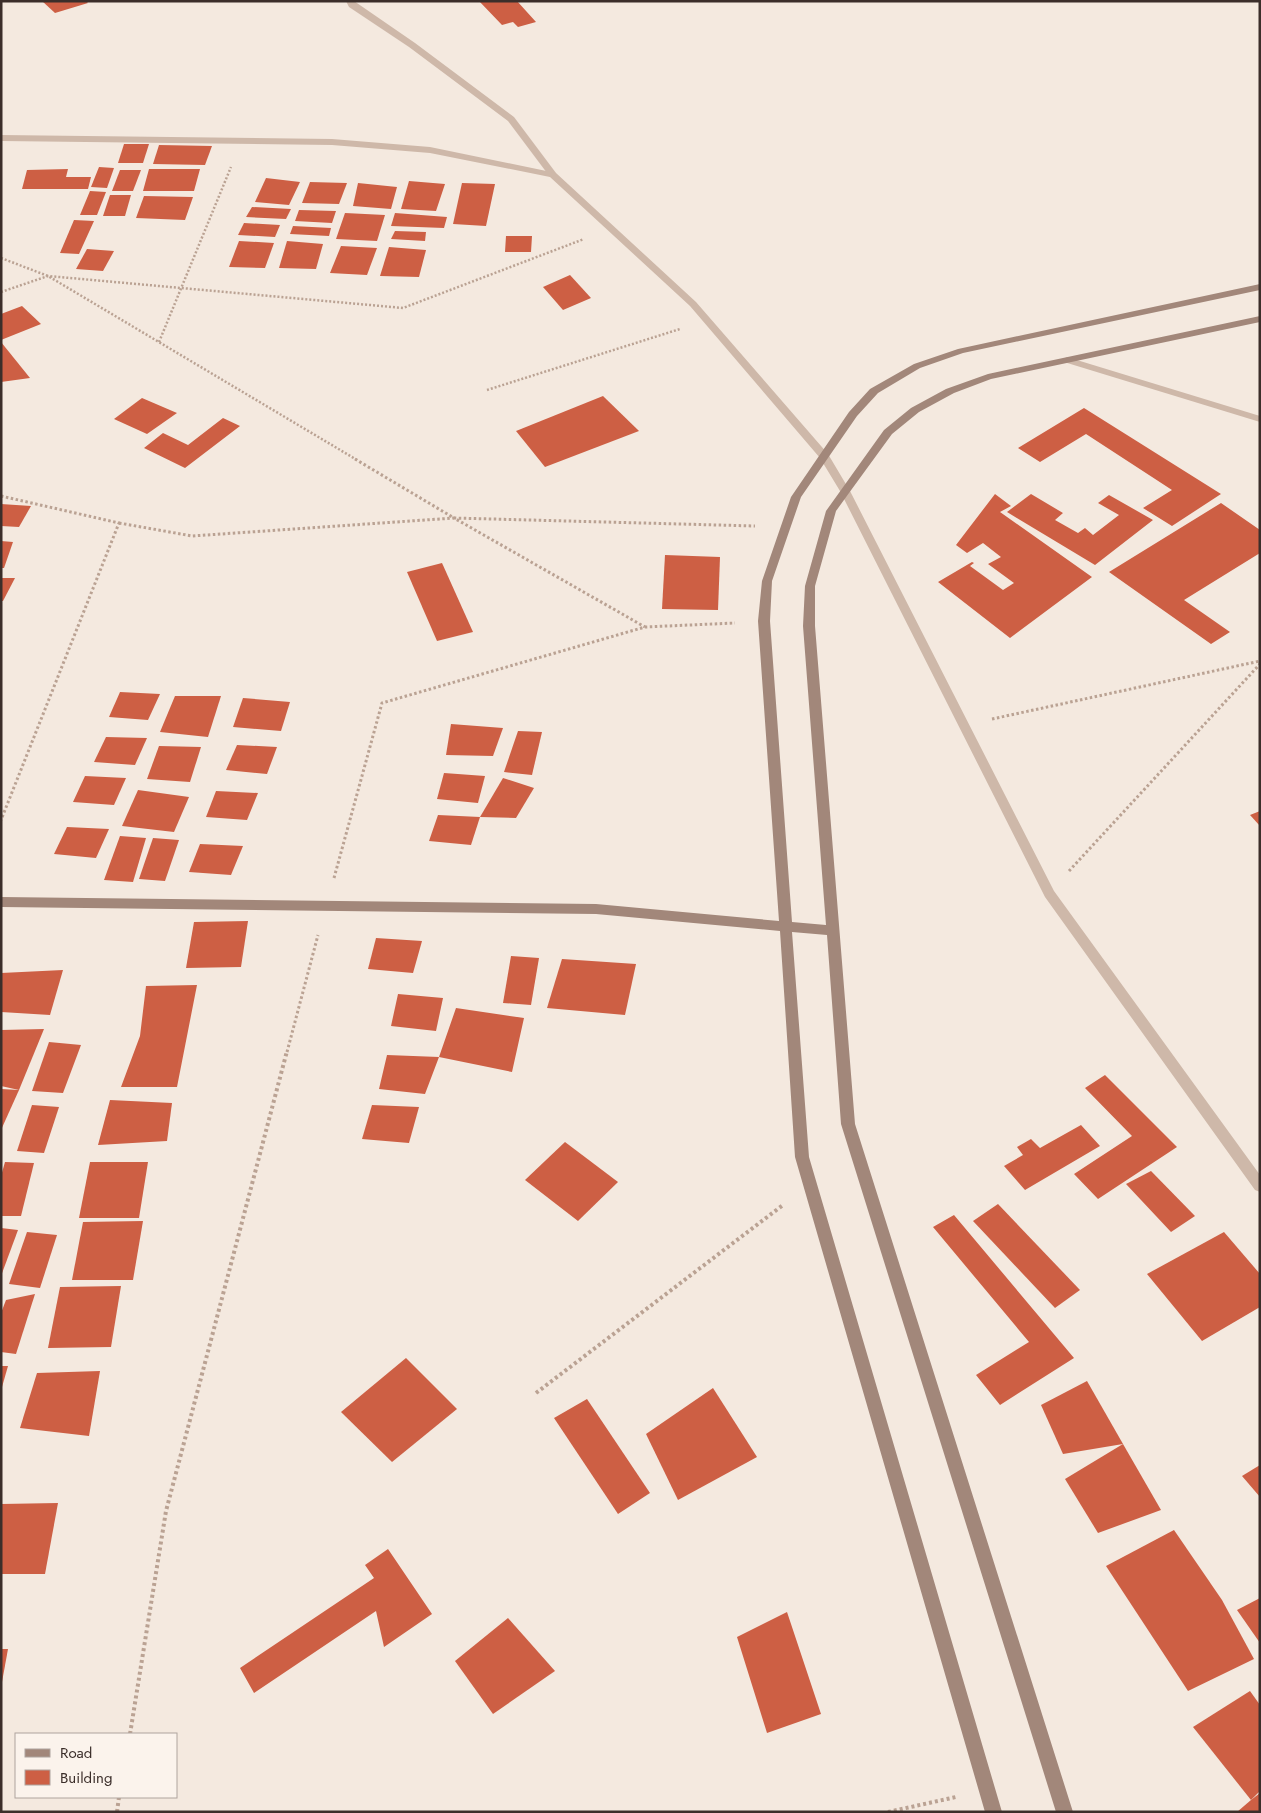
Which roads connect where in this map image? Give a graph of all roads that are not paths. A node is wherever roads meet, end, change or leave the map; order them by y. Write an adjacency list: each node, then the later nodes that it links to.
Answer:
1 (350, 1): 3 (street)
2 (1, 138): 3 (street)
3 (554, 174): 8 (street)
4 (1260, 288): 8 (main road)
5 (1260, 319): 6 (main road)
6 (1067, 360): 7 (street); 9 (main road)
7 (1260, 419)
8 (824, 456): 9 (street); 11 (main road)
9 (845, 491): 12 (main road); 13 (street)
10 (1, 902): 11 (main road)
11 (786, 927): 12 (main road); 14 (main road)
12 (833, 930): 15 (main road)
13 (1260, 1186)
14 (994, 1812)
15 (1065, 1812)

